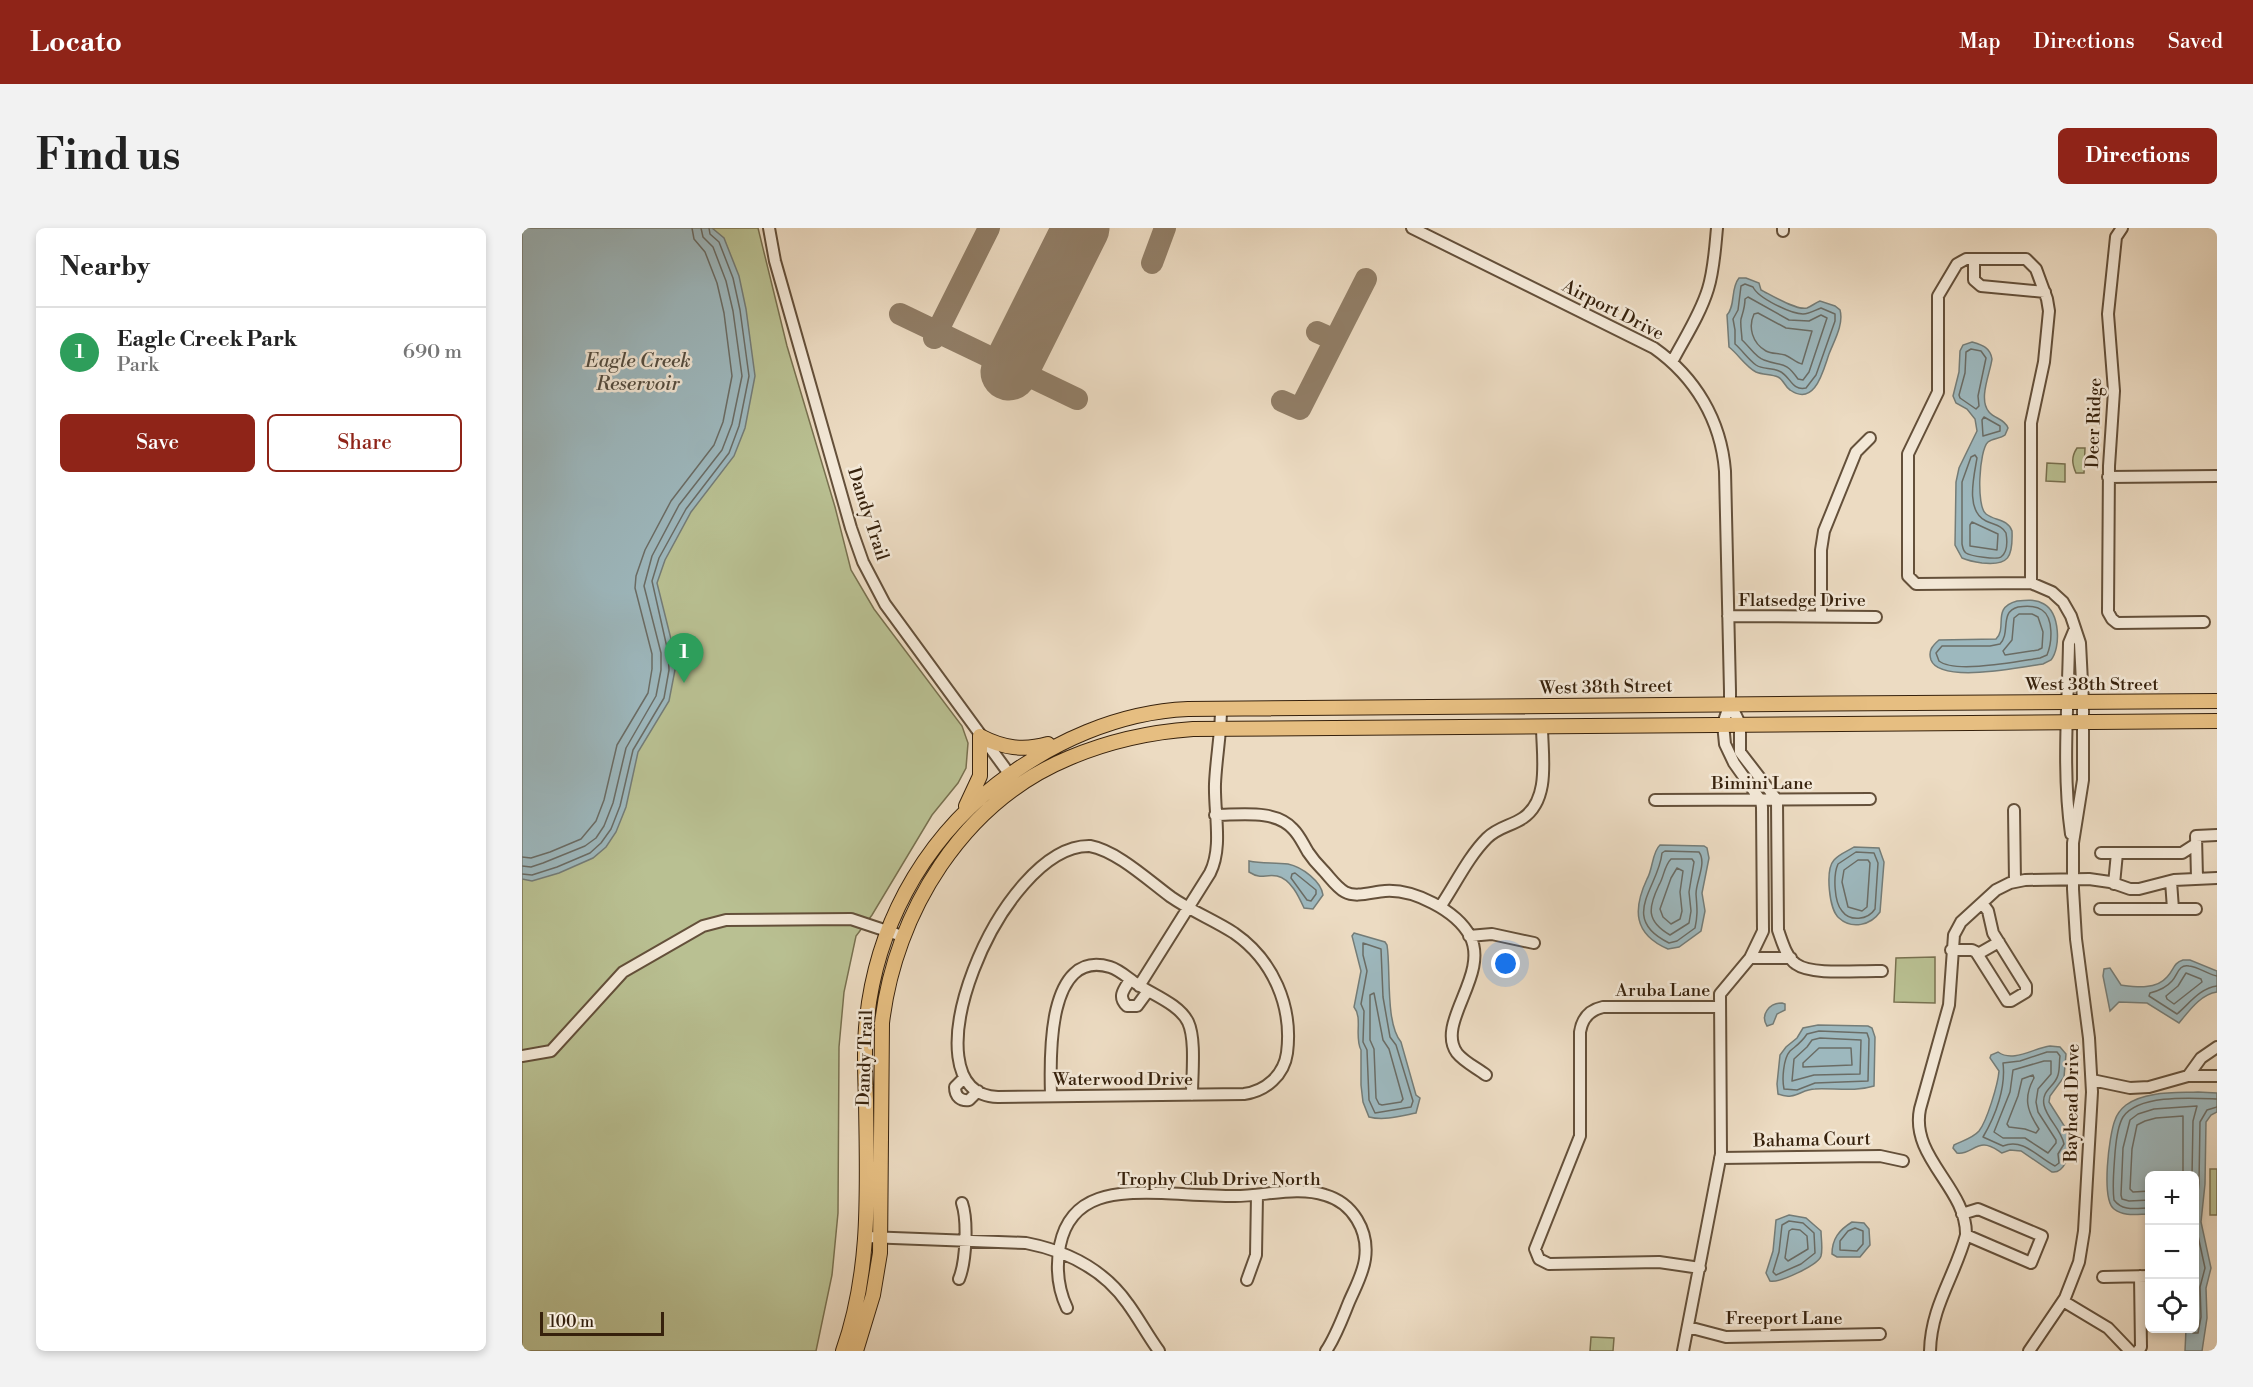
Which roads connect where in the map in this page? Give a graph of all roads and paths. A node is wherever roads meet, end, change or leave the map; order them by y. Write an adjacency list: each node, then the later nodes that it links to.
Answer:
1 (769, 228): 30 (street, Dandy Trail)
2 (1412, 228): 7 (street, Airport Drive)
3 (1717, 228): 7 (street)
4 (2121, 229): 10 (street, Deer Ridge)
5 (1974, 259): 6 (street); 6 (street); 11 (street)
6 (2045, 292): 11 (street)
7 (1672, 362): 12 (street, Airport Drive)
8 (1870, 438): 13 (street)
9 (2217, 476): 10 (street)
10 (2108, 477): 15 (street, Deer Ridge)
11 (2031, 584): 16 (street, Bayhead Drive)
12 (1728, 616): 13 (street, Flatsedge Drive); 20 (street, Airport Drive)
13 (1821, 617): 14 (street, Flatsedge Drive)
14 (1876, 617)
15 (2204, 622)
16 (2074, 631): 18 (street, Bayhead Drive); 19 (street, Bayhead Drive)
17 (2217, 701): 19 (main road, West 38th Street)
18 (2068, 702): 19 (main road, West 38th Street); 20 (main road, West 38th Street); 24 (street, Bayhead Drive)
19 (2083, 702): 23 (street, Bayhead Drive)
20 (1730, 703): 21 (main road, West 38th Street); 25 (street); 26 (street)
21 (1221, 709): 28 (street); 29 (main road, West 38th Street)
22 (2217, 721): 23 (main road)
23 (2082, 722): 24 (main road); 41 (street, Bayhead Drive)
24 (2067, 723): 26 (main road); 41 (street, Bayhead Drive)
25 (1723, 724): 26 (main road); 27 (main road); 36 (street)
26 (1740, 724): 35 (street)
27 (1542, 726): 28 (main road); 52 (street)
28 (1221, 728): 32 (main road); 39 (street)
29 (1082, 734): 30 (main road); 31 (main road, West 38th Street)
30 (980, 736): 31 (street, Dandy Trail); 38 (main road)
31 (1009, 775): 32 (street, Dandy Trail); 38 (main road, Dandy Trail)
32 (1018, 786): 60 (main road, Dandy Trail)
33 (1870, 799): 35 (street, Bimini Lane)
34 (1655, 800): 36 (street, Bimini Lane)
35 (1777, 800): 36 (street, Bimini Lane); 58 (street)
36 (1761, 801): 59 (street)
37 (2014, 810): 49 (street)
38 (961, 815): 57 (main road, Dandy Trail)
39 (1215, 815): 52 (street); 53 (street)
40 (2217, 835): 42 (street)
41 (2073, 843): 47 (street, Bayhead Drive)
42 (2196, 844): 44 (street); 45 (street)
43 (2101, 853): 44 (street)
44 (2117, 853): 50 (street)
45 (2197, 878): 46 (street); 48 (street)
46 (2217, 878)
47 (2073, 879): 49 (street); 50 (street); 76 (street, Bayhead Drive)
48 (2171, 881): 50 (street); 55 (street)
49 (2015, 882): 51 (street)
50 (2114, 884)
51 (1982, 903): 62 (street); 64 (street)
52 (1440, 907): 61 (street)
53 (1188, 909): 69 (street); 77 (street, Waterwood Drive); 78 (street, Waterwood Drive)
54 (2100, 909): 55 (street)
55 (2173, 909): 56 (street)
56 (2196, 909)
57 (888, 930): 60 (street); 72 (street); 85 (main road, Dandy Trail)
58 (1778, 930): 59 (street); 67 (street)
59 (1763, 931): 66 (street)
60 (902, 936): 86 (main road, Dandy Trail)
61 (1469, 936): 63 (street); 73 (street)
62 (1999, 942): 65 (street); 65 (street)
63 (1534, 943)
64 (1951, 950): 65 (street); 83 (street)
65 (1978, 954)
66 (1750, 958): 67 (street); 70 (street)
67 (1791, 958): 68 (street)
68 (1882, 971)
69 (1139, 986): 69 (street); 77 (street); 78 (street)
70 (1720, 1006): 79 (street); 89 (street, Aruba Lane)
71 (2217, 1047): 74 (street)
72 (522, 1056)
73 (1486, 1074)
74 (2188, 1076): 75 (street); 76 (street)
75 (2217, 1076)
76 (2092, 1080): 94 (street, Bayhead Drive)
77 (1051, 1095): 78 (street, Waterwood Drive)
78 (1192, 1095)
79 (1720, 1158): 80 (street, Bahama Court); 89 (street)
80 (1903, 1161)
81 (1257, 1195): 88 (street, Trophy Club Drive North); 93 (street); 101 (street, Trophy Club Drive North)
82 (962, 1203): 87 (street)
83 (1962, 1214): 84 (street); 84 (street)
84 (1966, 1234): 103 (street)
85 (867, 1237): 86 (street); 98 (main road, Dandy Trail)
86 (881, 1238): 87 (street); 99 (main road, Dandy Trail)
87 (964, 1242): 88 (street); 92 (street)
88 (1059, 1251): 95 (street); 100 (street)
89 (1700, 1268): 96 (street)
90 (2145, 1276): 91 (street); 106 (street)
91 (2103, 1277)
92 (959, 1279)
93 (1248, 1280)
94 (2063, 1302): 104 (street, Bayhead Drive); 105 (street)
95 (1067, 1308)
96 (1688, 1327): 97 (street, Freeport Lane); 102 (street)
97 (1880, 1334)
98 (843, 1351)
99 (856, 1351)
100 (1159, 1351)
101 (1326, 1351)
102 (1683, 1351)
103 (1930, 1351)
104 (2029, 1351)
105 (2130, 1351)
106 (2138, 1351)

